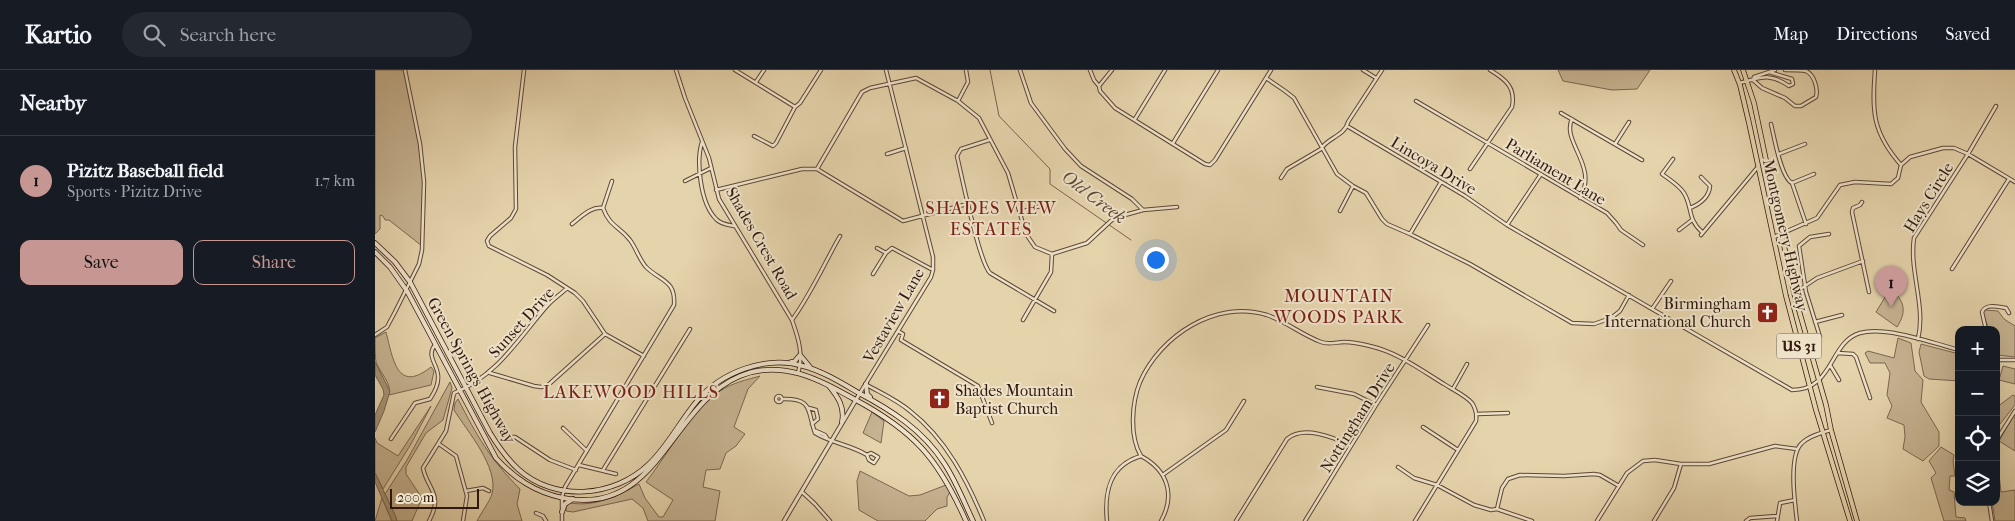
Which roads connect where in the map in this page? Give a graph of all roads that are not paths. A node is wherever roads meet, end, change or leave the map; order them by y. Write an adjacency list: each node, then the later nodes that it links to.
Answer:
1 (405, 70): 108 (street)
2 (524, 70): 110 (street)
3 (676, 70): 44 (street, Shades Crest Road)
4 (735, 70): 28 (street)
5 (764, 70): 28 (street)
6 (821, 70): 35 (street)
7 (886, 70): 30 (street, Vestaview Lane)
8 (966, 70): 33 (street)
9 (1020, 70): 82 (street)
10 (1090, 70): 31 (street)
11 (1112, 70): 31 (street)
12 (1165, 70): 37 (street)
13 (1218, 70): 45 (street)
14 (1271, 70): 24 (street)
15 (1363, 70): 25 (street)
16 (1382, 70): 25 (street)
17 (1490, 70): 46 (street)
18 (1734, 70): 29 (main road, Montgomery Highway / US 31)
19 (1743, 70): 27 (main road, Montgomery Highway / US 31)
20 (1775, 70): 23 (street)
21 (1785, 70): 26 (street)
22 (1875, 70): 57 (street)
23 (1769, 72): 26 (street); 26 (street)
24 (1266, 78): 45 (street); 50 (street)
25 (1377, 78): 41 (street)
26 (1753, 80): 27 (street)
27 (1747, 81): 29 (street); 56 (main road, Montgomery Highway / US 31)
28 (756, 82): 35 (street)
29 (1739, 83): 59 (main road, Montgomery Highway / US 31)
30 (890, 84): 33 (street); 49 (street, Vestaview Lane); 60 (street)
31 (1099, 86): 37 (street)
32 (1416, 101): 46 (street, Parliament Lane)
33 (958, 102): 43 (street)
34 (1996, 106): 53 (street, Hays Circle)
35 (795, 107): 42 (street)
36 (1561, 113): 38 (street)
37 (1135, 119): 45 (street)
38 (1572, 119): 47 (street); 75 (street)
39 (1629, 122): 47 (street)
40 (1771, 124): 52 (street)
41 (1347, 126): 50 (street); 70 (street, Lincoya Drive)
42 (754, 136)
43 (989, 140): 77 (street); 84 (street)
44 (702, 142): 58 (street, Shades Crest Road); 62 (street)
45 (1173, 143)
46 (1487, 143): 61 (street); 63 (street, Parliament Lane)
47 (1615, 144): 55 (street)
48 (1805, 144): 52 (street)
49 (907, 148): 51 (street); 85 (street, Vestaview Lane)
50 (1321, 149): 66 (street); 73 (street)
51 (887, 154)
52 (1779, 154): 72 (street)
53 (1969, 154): 57 (street); 67 (street); 130 (street, Hays Circle)
54 (1673, 159): 81 (street)
55 (1642, 160)
56 (1766, 165): 59 (main road); 94 (main road, Montgomery Highway / US 31)
57 (1901, 165): 89 (street)
58 (711, 168): 62 (street); 74 (street, Shades Crest Road)
59 (1757, 168): 86 (street); 96 (main road, Montgomery Highway / US 31)
60 (817, 169): 74 (street); 85 (street)
61 (1470, 169)
62 (701, 173): 69 (street); 90 (street)
63 (1541, 174): 75 (street, Parliament Lane); 88 (street)
64 (1814, 174): 72 (street)
65 (1701, 177): 81 (street)
66 (1281, 178)
67 (2009, 179): 71 (street); 104 (street)
68 (612, 181): 80 (street)
69 (685, 181)
70 (1441, 182): 88 (street, Lincoya Drive); 92 (street)
71 (2015, 182)
72 (1792, 183): 89 (street)
73 (1353, 186): 83 (street); 92 (street)
74 (716, 190): 90 (street, Shades Crest Road)
75 (1580, 198): 98 (street, Parliament Lane)
76 (1862, 202): 103 (street)
77 (967, 204): 85 (street); 115 (street)
78 (1040, 206): 84 (street)
79 (1177, 207): 82 (street)
80 (603, 208): 87 (street); 135 (street)
81 (1690, 208): 86 (street)
82 (1143, 210): 102 (street)
83 (1340, 211)
84 (1021, 212): 102 (street)
85 (922, 216): 105 (street, Vestaview Lane)
86 (1692, 220): 91 (street)
87 (572, 224)
88 (1507, 224): 114 (street, Lincoya Drive)
89 (1806, 224): 94 (street)
90 (734, 226): 120 (street, Shades Crest Road)
91 (1679, 230)
92 (1410, 234): 114 (street)
93 (1829, 234): 109 (street)
94 (1781, 235): 96 (street); 112 (main road, Montgomery Highway / US 31)
95 (840, 236): 120 (street)
96 (1773, 237): 152 (main road, Montgomery Highway / US 31)
97 (375, 243): 108 (main road, Green Springs Highway)
98 (1643, 245)
99 (877, 248): 101 (street)
100 (375, 252): 111 (main road, Green Springs Highway)
101 (886, 253): 105 (street); 106 (street)
102 (1052, 254): 115 (street)
103 (1863, 261): 109 (street); 113 (street)
104 (1952, 269)
105 (933, 270): 126 (street, Vestaview Lane)
106 (873, 274)
107 (1671, 281): 116 (street)
108 (410, 282): 111 (street); 151 (main road, Green Springs Highway)
109 (1805, 286): 112 (street); 122 (street)
110 (567, 288): 127 (street); 145 (street, Sunset Drive)
111 (407, 291): 128 (street); 131 (main road, Green Springs Highway)
112 (1794, 292): 147 (main road, Montgomery Highway / US 31)
113 (1869, 292)
114 (1629, 295): 116 (street, Lincoya Drive)
115 (1036, 300): 117 (street); 121 (street)
116 (1652, 310): 152 (street, Lincoya Drive)
117 (1054, 311)
118 (2009, 313): 124 (street)
119 (1843, 315): 122 (street)
120 (792, 320): 134 (street, Shades Crest Road)
121 (1023, 320)
122 (1815, 322): 129 (street)
123 (1428, 324): 138 (street, Nottingham Drive)
124 (1985, 326)
125 (689, 330): 193 (street)
126 (898, 331): 149 (street, Vestaview Lane); 169 (street)
127 (605, 334): 135 (street); 145 (street)
128 (375, 335)
129 (1820, 337)
130 (1918, 339): 132 (street); 133 (street)
131 (435, 345): 154 (main road, Green Springs Highway); 177 (street)
132 (1955, 349)
133 (1838, 353): 142 (street); 156 (street)
134 (800, 355): 139 (main road); 141 (street, Shades Crest Road); 143 (main road)
135 (644, 356): 184 (street)
136 (2000, 360): 137 (street)
137 (2015, 360)
138 (1405, 361): 153 (street); 161 (street, Nottingham Drive); 187 (street)
139 (788, 363): 141 (main road); 188 (main road)
140 (1467, 364): 153 (street)
141 (801, 365): 143 (main road); 144 (street, Shades Crest Road)
142 (1830, 365): 146 (street); 147 (street)
143 (812, 369): 155 (main road)
144 (798, 372): 148 (main road); 188 (main road)
145 (490, 373): 151 (street, Sunset Drive)
146 (1839, 380)
147 (1819, 381): 152 (street); 173 (main road, Montgomery Highway / US 31)
148 (827, 384): 158 (main road); 168 (main road)
149 (866, 384): 155 (street, Vestaview Lane); 159 (main road); 218 (street)
150 (1317, 387): 161 (street)
151 (467, 388): 154 (street, Sunset Drive); 200 (main road, Green Springs Highway)
152 (1811, 388): 174 (main road, Montgomery Highway / US 31)
153 (1453, 389): 166 (street)
154 (459, 391): 179 (street); 202 (main road, Green Springs Highway)
155 (860, 394): 158 (street); 159 (main road)
156 (1870, 398)
157 (782, 399): 162 (street)
158 (856, 400): 167 (main road); 168 (street)
159 (873, 401): 163 (main road)
160 (1244, 401): 195 (street)
161 (1375, 405): 180 (street, Nottingham Drive)
162 (809, 408): 170 (street); 170 (street)
163 (890, 410): 167 (main road); 181 (main road)
164 (2015, 411): 175 (street)
165 (1508, 413): 166 (street)
166 (1477, 414): 183 (street)
167 (886, 417): 185 (main road)
168 (842, 422): 178 (street)
169 (992, 423)
170 (812, 424): 178 (street)
171 (1423, 427): 183 (street)
172 (563, 428): 184 (street)
173 (1831, 430): 174 (street); 231 (main road, Montgomery Highway / US 31)
174 (1824, 432): 182 (street); 230 (main road, Montgomery Highway / US 31)
175 (2000, 435)
176 (507, 437): 192 (street)
177 (391, 438)
178 (832, 441): 186 (street); 201 (street)
179 (439, 444): 198 (street); 210 (street)
180 (1350, 446): 221 (street); 222 (street, Nottingham Drive)
181 (933, 448): 185 (main road); 217 (main road)
182 (1797, 449): 189 (street); 204 (street)
183 (1458, 450): 196 (street)
184 (587, 451): 190 (street)
185 (927, 453): 216 (main road)
186 (867, 455)
187 (1141, 456): 195 (street); 219 (street)
188 (658, 458): 200 (main road, Green Springs Highway); 203 (main road, Green Springs Highway)
189 (1681, 464): 197 (street); 226 (street)
190 (579, 465): 192 (street); 193 (street)
191 (1398, 467): 196 (street)
192 (576, 470): 200 (street)
193 (603, 470): 194 (street)
194 (616, 474)
195 (1164, 474): 220 (street)
196 (1437, 485): 206 (street); 223 (street)
197 (1619, 486): 206 (street); 225 (street)
198 (466, 491): 199 (street); 211 (street)
199 (489, 491)
200 (564, 491): 202 (street)
201 (802, 492): 214 (street); 215 (street)
202 (562, 497): 203 (main road, Green Springs Highway); 207 (street)
203 (573, 499): 207 (main road)
204 (1795, 500): 209 (street); 229 (street)
205 (1990, 506): 232 (street)
206 (1497, 509): 224 (street)
207 (562, 512): 213 (street)
208 (536, 513): 212 (street)
209 (1777, 516): 227 (street); 228 (street)
210 (429, 521)
211 (463, 521)
212 (546, 521)
213 (562, 521)
214 (784, 521)
215 (830, 521)
216 (965, 521)
217 (973, 521)
218 (985, 521)
219 (1107, 521)
220 (1161, 521)
221 (1236, 521)
222 (1305, 521)
223 (1415, 521)
224 (1531, 521)
225 (1597, 521)
226 (1654, 521)
227 (1746, 521)
228 (1777, 521)
229 (1797, 521)
230 (1850, 521)
231 (1857, 521)
232 (1992, 521)

